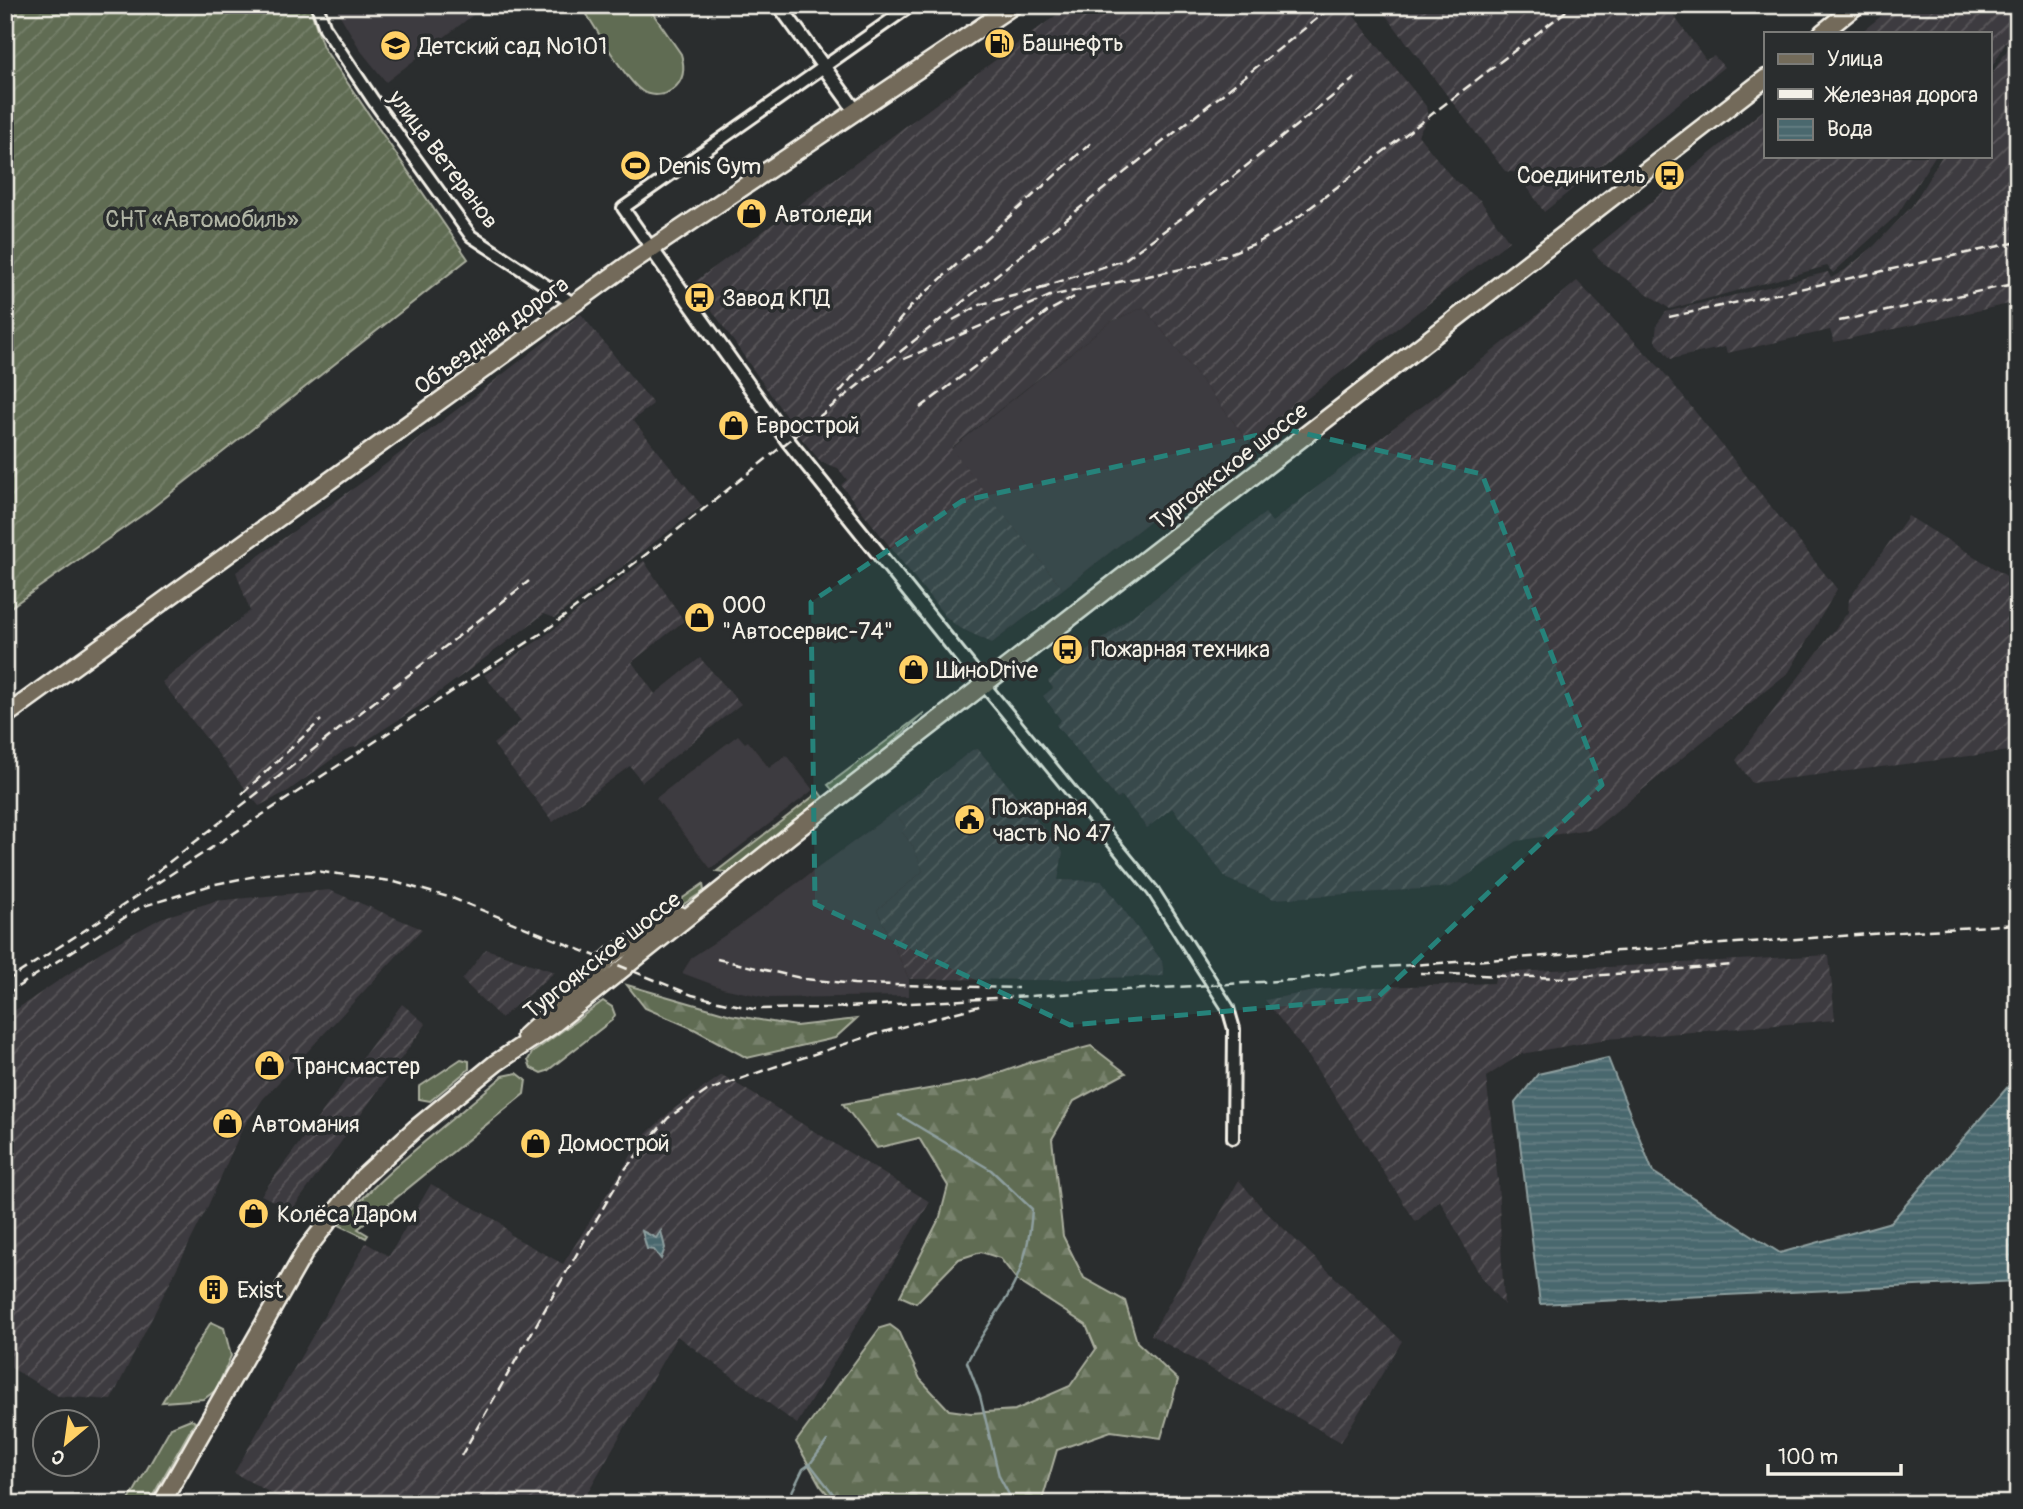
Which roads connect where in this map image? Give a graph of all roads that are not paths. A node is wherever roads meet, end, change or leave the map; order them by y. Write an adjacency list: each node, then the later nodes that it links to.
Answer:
1 (317, 5): 11 (street, улица Ветеранов)
2 (779, 5): 7 (street)
3 (912, 5): 7 (street)
4 (1014, 5): 9 (main road, Объездная дорога)
5 (1857, 5): 6 (main road)
6 (1823, 32)
7 (822, 68): 9 (street); 10 (street)
8 (1764, 80): 12 (main road, Тургоякское шоссе)
9 (855, 110): 10 (main road, Объездная дорога)
10 (651, 248): 11 (main road, Объездная дорога); 12 (street)
11 (574, 303): 13 (main road, Объездная дорога)
12 (984, 685): 14 (street); 15 (main road, Тургоякское шоссе)
13 (5, 716)
14 (1233, 1138)
15 (162, 1504)

